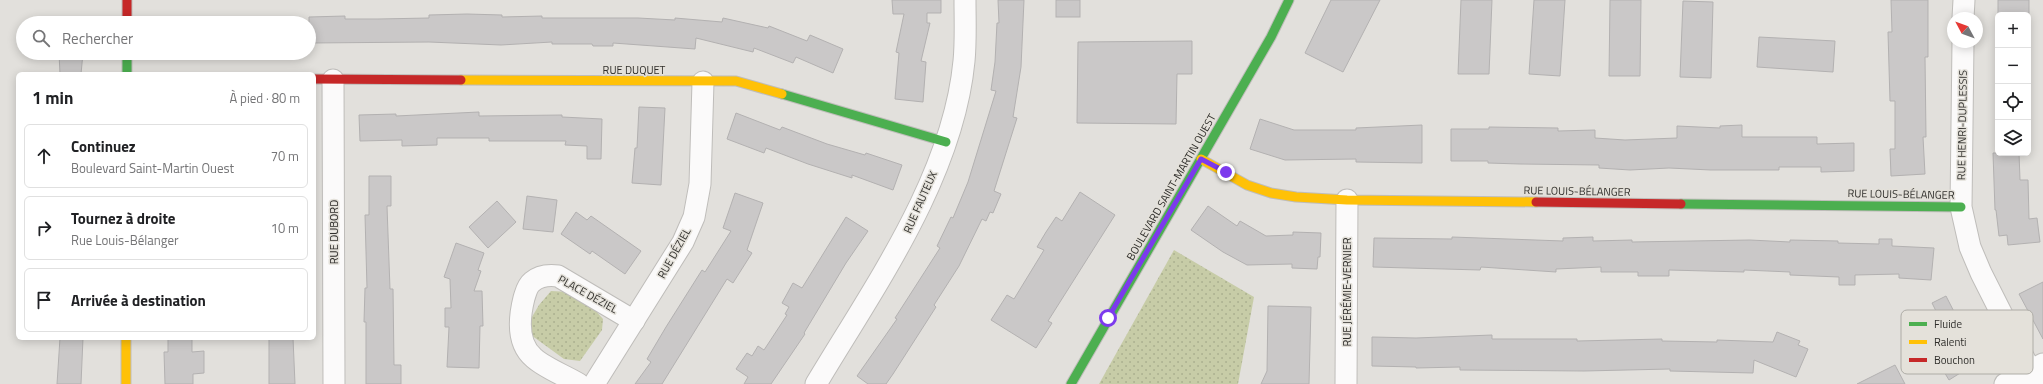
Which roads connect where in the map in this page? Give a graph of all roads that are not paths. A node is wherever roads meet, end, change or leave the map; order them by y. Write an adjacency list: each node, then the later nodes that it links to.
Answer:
1 (127, 0): 6 (street)
2 (965, 0): 12 (street, RUE FAUTEUX)
3 (1289, 0): 13 (street, BOULEVARD SAINT-MARTIN OUEST)
4 (1964, 0): 5 (street)
5 (1964, 12)
6 (127, 16)
7 (1963, 48): 15 (street, RUE HENRI-DUPLESSIS)
8 (127, 60): 9 (street)
9 (127, 72)
10 (323, 79): 11 (street, RUE DUQUET); 21 (street, RUE DUBORD)
11 (702, 82): 12 (street, RUE DUQUET); 17 (street, RUE DÉZIEL)
12 (946, 142): 24 (street, RUE FAUTEUX)
13 (1201, 159): 14 (street, RUE LOUIS-BÉLANGER); 25 (street, BOULEVARD SAINT-MARTIN OUEST)
14 (1347, 200): 15 (street, RUE LOUIS-BÉLANGER); 26 (street, RUE JÉRÉMIE-VERNIER)
15 (1961, 207): 16 (street, RUE HENRI-DUPLESSIS)
16 (2001, 310)
17 (634, 321): 22 (street, PLACE DÉZIEL); 23 (street, RUE DÉZIEL)
18 (126, 340): 20 (street)
19 (2036, 373): 27 (street)
20 (126, 384)
21 (334, 384)
22 (579, 384)
23 (594, 384)
24 (816, 384)
25 (1070, 384)
26 (1346, 384)
27 (2005, 384)

